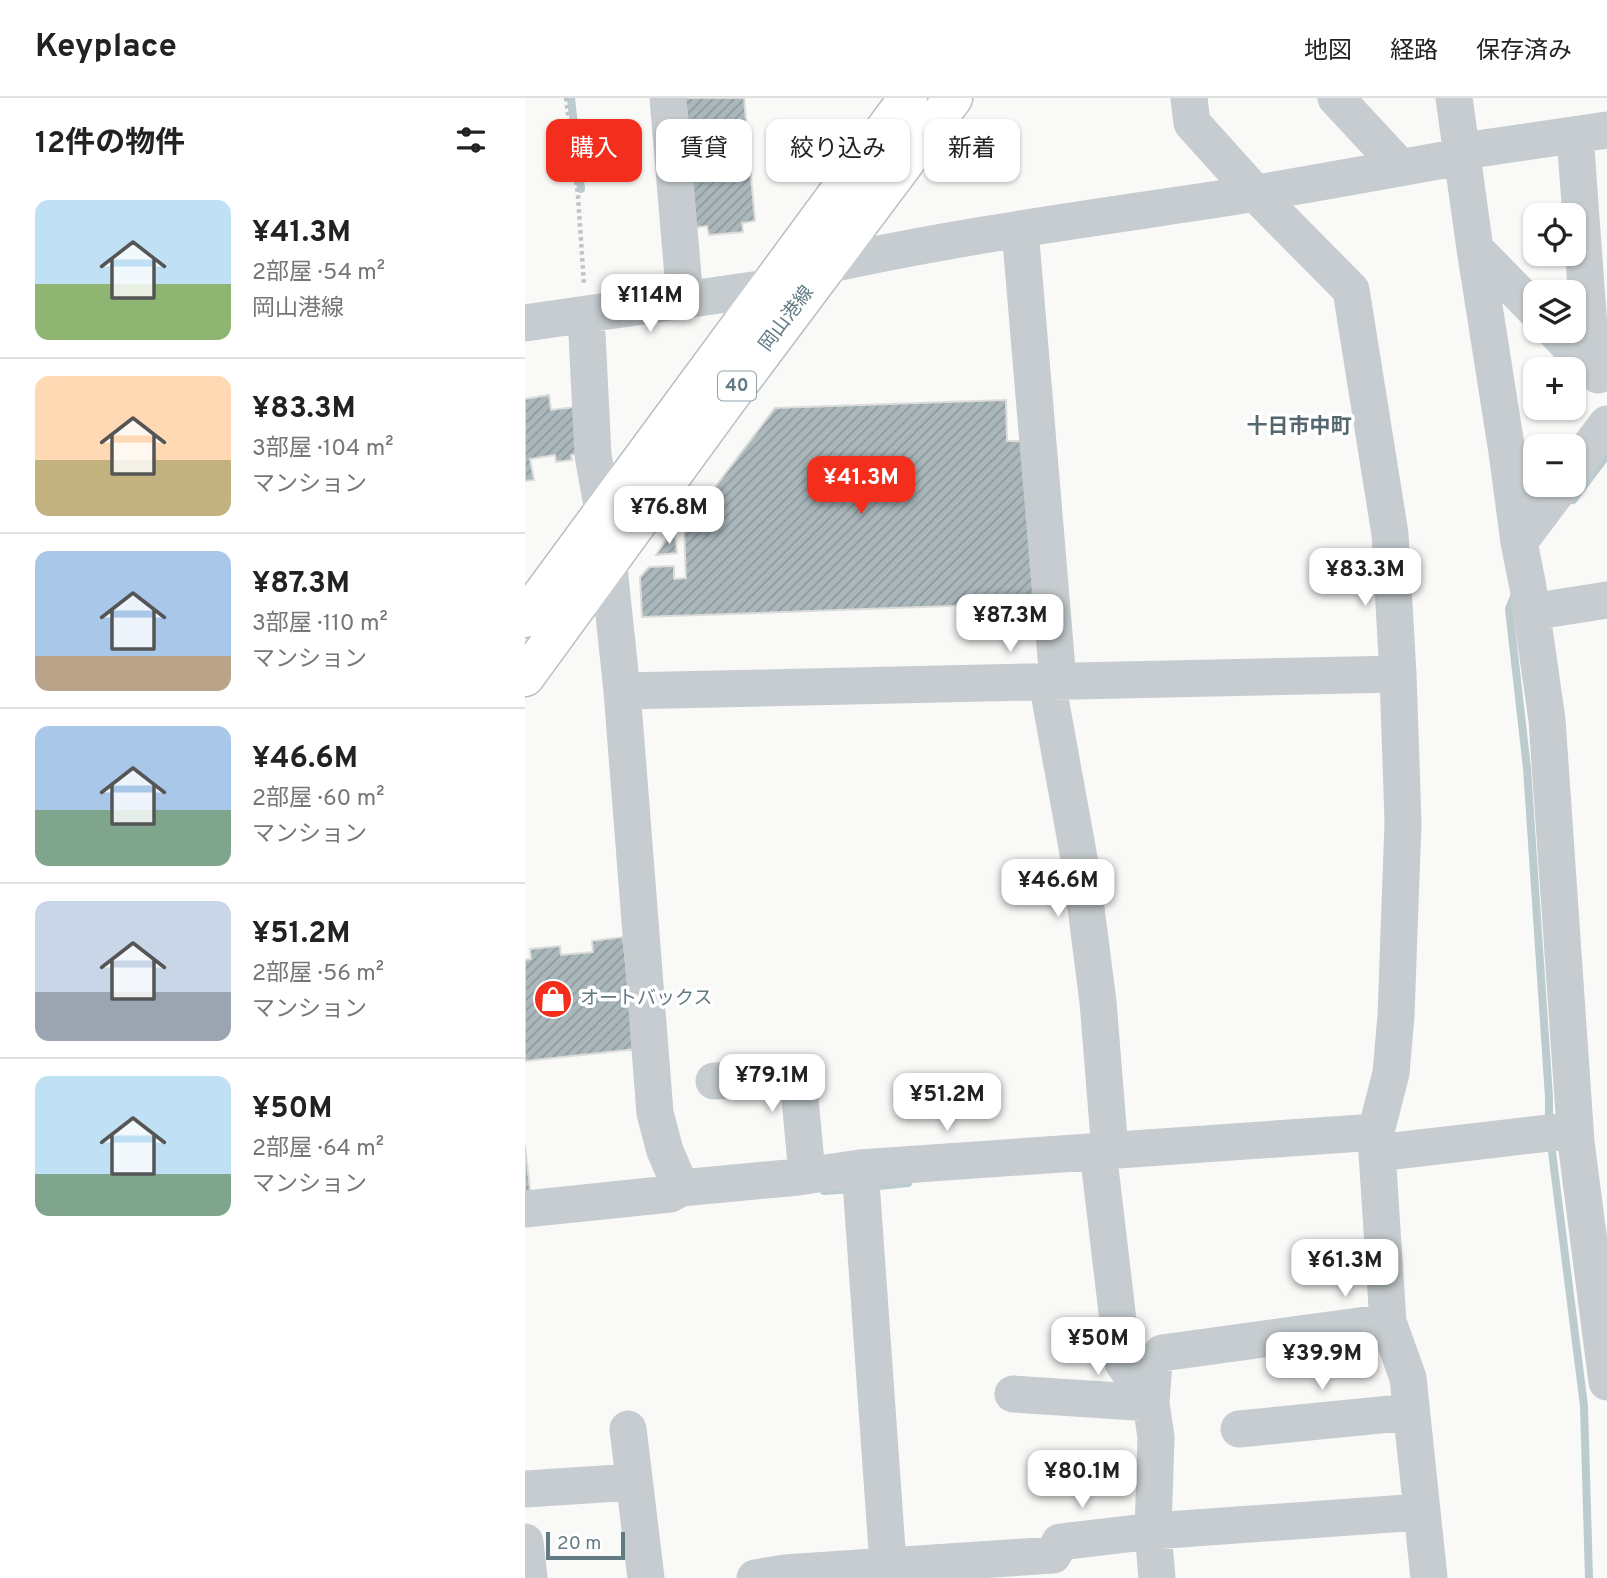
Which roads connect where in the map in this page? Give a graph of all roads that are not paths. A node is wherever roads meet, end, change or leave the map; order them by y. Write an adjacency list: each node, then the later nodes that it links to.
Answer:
1 (668, 98): 16 (street)
2 (908, 98): 14 (main road, 岡山港線 / 40)
3 (953, 98): 13 (main road, 岡山港線 / 40)
4 (1189, 98): 10 (street)
5 (1336, 98): 9 (street)
6 (1454, 98): 8 (street)
7 (1591, 132): 8 (street); 20 (street)
8 (1462, 155): 9 (street); 12 (street)
9 (1401, 168): 10 (street)
10 (1255, 193): 11 (street); 29 (street)
11 (1020, 229): 13 (street); 31 (street)
12 (1475, 249): 15 (street); 26 (street)
13 (827, 265): 25 (main road, 岡山港線 / 40)
14 (767, 288): 16 (street); 24 (main road, 岡山港線 / 40)
15 (1523, 298)
16 (685, 300): 17 (street)
17 (586, 314): 18 (street); 24 (street)
18 (525, 323)
19 (1567, 343): 20 (street)
20 (1600, 376)
21 (1607, 424): 22 (street)
22 (1586, 452)
23 (1557, 497): 26 (street)
24 (603, 510): 25 (street); 28 (main road, 岡山港線 / 40)
25 (609, 563): 30 (main road, 岡山港線 / 40); 32 (street)
26 (1525, 576): 27 (street); 34 (street)
27 (1607, 600)
28 (525, 618)
29 (1398, 674): 31 (street); 35 (street)
30 (525, 677)
31 (1052, 682): 32 (street); 36 (street)
32 (622, 691): 39 (street)
33 (714, 1081): 37 (street)
34 (1572, 1135): 35 (street); 42 (street)
35 (1376, 1141): 36 (street); 41 (street)
36 (1102, 1156): 38 (street); 44 (street)
37 (807, 1174): 38 (street); 39 (street)
38 (861, 1182): 53 (street)
39 (681, 1188): 40 (street)
40 (525, 1209)
41 (1388, 1322): 44 (street); 45 (street)
42 (1607, 1382)
43 (1013, 1394): 44 (street)
44 (1151, 1403): 51 (street)
45 (1411, 1412): 47 (street); 50 (street)
46 (628, 1429): 48 (street)
47 (1240, 1429)
48 (634, 1482): 49 (street); 55 (street)
49 (525, 1489)
50 (1420, 1512): 51 (street); 58 (street)
51 (1153, 1531): 53 (street); 57 (street)
52 (525, 1542): 54 (street)
53 (888, 1572): 56 (street)
54 (529, 1578)
55 (646, 1578)
56 (755, 1578)
57 (1157, 1578)
58 (1429, 1578)

